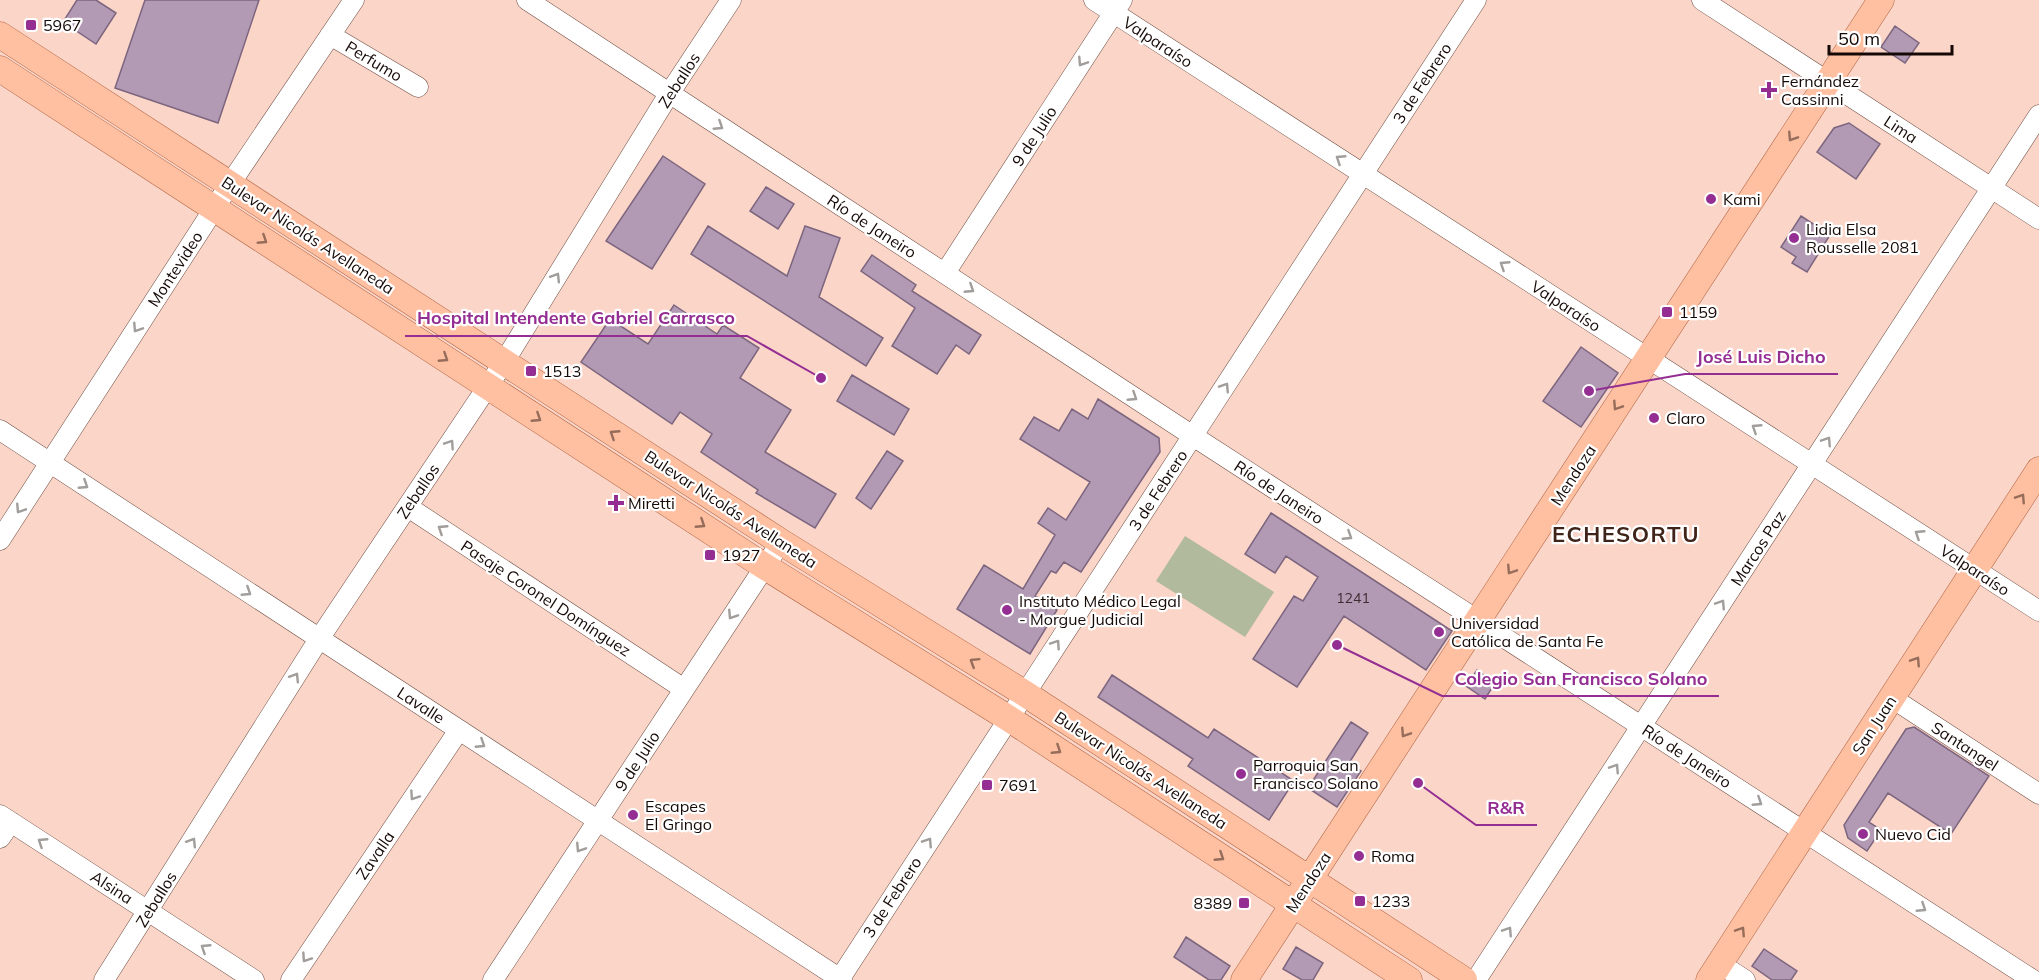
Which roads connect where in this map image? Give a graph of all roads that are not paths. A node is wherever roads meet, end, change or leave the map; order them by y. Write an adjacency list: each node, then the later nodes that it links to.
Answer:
1 (354, 0): 10 (street, Montevideo)
2 (731, 0): 14 (street, Zeballos)
3 (1094, 0): 8 (street, Valparaíso)
4 (1476, 0): 16 (street, 3 de Febrero)
5 (1702, 0): 12 (street, Lima)
6 (1881, 0): 12 (main road, Mendoza)
7 (532, 1): 14 (street, Río de Janeiro)
8 (1118, 6): 16 (street, Valparaíso, one-way to 8); 21 (street, 9 de Julio, one-way to 21)
9 (0, 35): 17 (main road, Bulevar Nicolás Avellaneda)
10 (330, 35): 13 (street, Perfumo); 17 (street, Montevideo)
11 (0, 69): 19 (main road, Bulevar Nicolás Avellaneda)
12 (1828, 82): 18 (street, Lima); 22 (main road, Mendoza, one-way to 22)
13 (418, 87)
14 (669, 94): 21 (street, Río de Janeiro, one-way to 21); 23 (street, Zeballos, one-way to 14)
15 (2039, 115): 18 (street, Marcos Paz)
16 (1363, 174): 22 (street, Valparaíso, one-way to 16); 26 (street, 3 de Febrero, one-way to 16)
17 (230, 184): 19 (street, Montevideo); 23 (main road, Bulevar Nicolás Avellaneda)
18 (1991, 188): 20 (street, Lima); 28 (street, Marcos Paz, one-way to 18)
19 (214, 208): 24 (main road, Bulevar Nicolás Avellaneda, one-way to 24); 27 (street, Montevideo, one-way to 27)
20 (2039, 219)
21 (945, 273): 26 (street, Río de Janeiro, one-way to 26)
22 (1648, 359): 28 (street, Valparaíso, one-way to 22); 36 (main road, Mendoza, one-way to 36)
23 (504, 362): 24 (street, Zeballos); 32 (main road, Bulevar Nicolás Avellaneda, one-way to 23)
24 (488, 386): 30 (street, Zeballos, one-way to 24); 33 (main road, Bulevar Nicolás Avellaneda, one-way to 33)
25 (0, 430): 27 (street, Lavalle)
26 (1193, 436): 36 (street, Río de Janeiro, one-way to 36); 39 (street, 3 de Febrero, one-way to 26)
27 (50, 463): 31 (street, Montevideo, one-way to 31); 37 (street, Lavalle, one-way to 37)
28 (1812, 465): 34 (street, Valparaíso, one-way to 28); 42 (street, Marcos Paz, one-way to 28)
29 (2039, 470): 34 (main road, San Juan, one-way to 29)
30 (408, 507): 37 (street, Zeballos); 38 (street, Pasaje Coronel Domínguez, one-way to 30)
31 (0, 540)
32 (781, 542): 33 (street, 9 de Julio); 39 (main road, Bulevar Nicolás Avellaneda, one-way to 32)
33 (764, 566): 38 (street, 9 de Julio, one-way to 38); 41 (main road, Bulevar Nicolás Avellaneda)
34 (1975, 570): 35 (street, Valparaíso); 40 (main road, San Juan, one-way to 34)
35 (2039, 611)
36 (1478, 621): 42 (street, Río de Janeiro); 48 (main road, Mendoza, one-way to 48)
37 (319, 639): 43 (street, Lavalle); 50 (street, Zeballos, one-way to 37)
38 (684, 689): 45 (street, 9 de Julio)
39 (1024, 693): 41 (street, 3 de Febrero); 48 (main road, Bulevar Nicolás Avellaneda)
40 (1892, 698): 44 (street, Santangel); 47 (main road, San Juan)
41 (1008, 718): 49 (main road, Bulevar Nicolás Avellaneda, one-way to 49); 56 (street, 3 de Febrero, one-way to 41)
42 (1642, 726): 47 (street, Río de Janeiro, one-way to 47); 60 (street, Marcos Paz, one-way to 42)
43 (459, 730): 45 (street, Lavalle, one-way to 45); 54 (street, Zavalla, one-way to 54)
44 (2039, 794)
45 (598, 820): 55 (street, 9 de Julio, one-way to 55); 56 (street, Lavalle)
46 (4, 825): 50 (street, Alsina, one-way to 46)
47 (1805, 832): 51 (main road, San Juan, one-way to 47); 62 (street, Río de Janeiro, one-way to 62)
48 (1309, 881): 49 (main road, Mendoza); 59 (main road, Bulevar Nicolás Avellaneda)
49 (1293, 905): 57 (main road, Mendoza); 58 (main road, Bulevar Nicolás Avellaneda)
50 (148, 911): 52 (street, Zeballos); 53 (street, Alsina, one-way to 50)
51 (1715, 972): 61 (street)
52 (104, 980)
53 (254, 980)
54 (291, 980)
55 (493, 980)
56 (841, 980)
57 (1244, 980)
58 (1409, 980)
59 (1464, 980)
60 (1476, 980)
61 (1746, 980)
62 (2033, 980)

